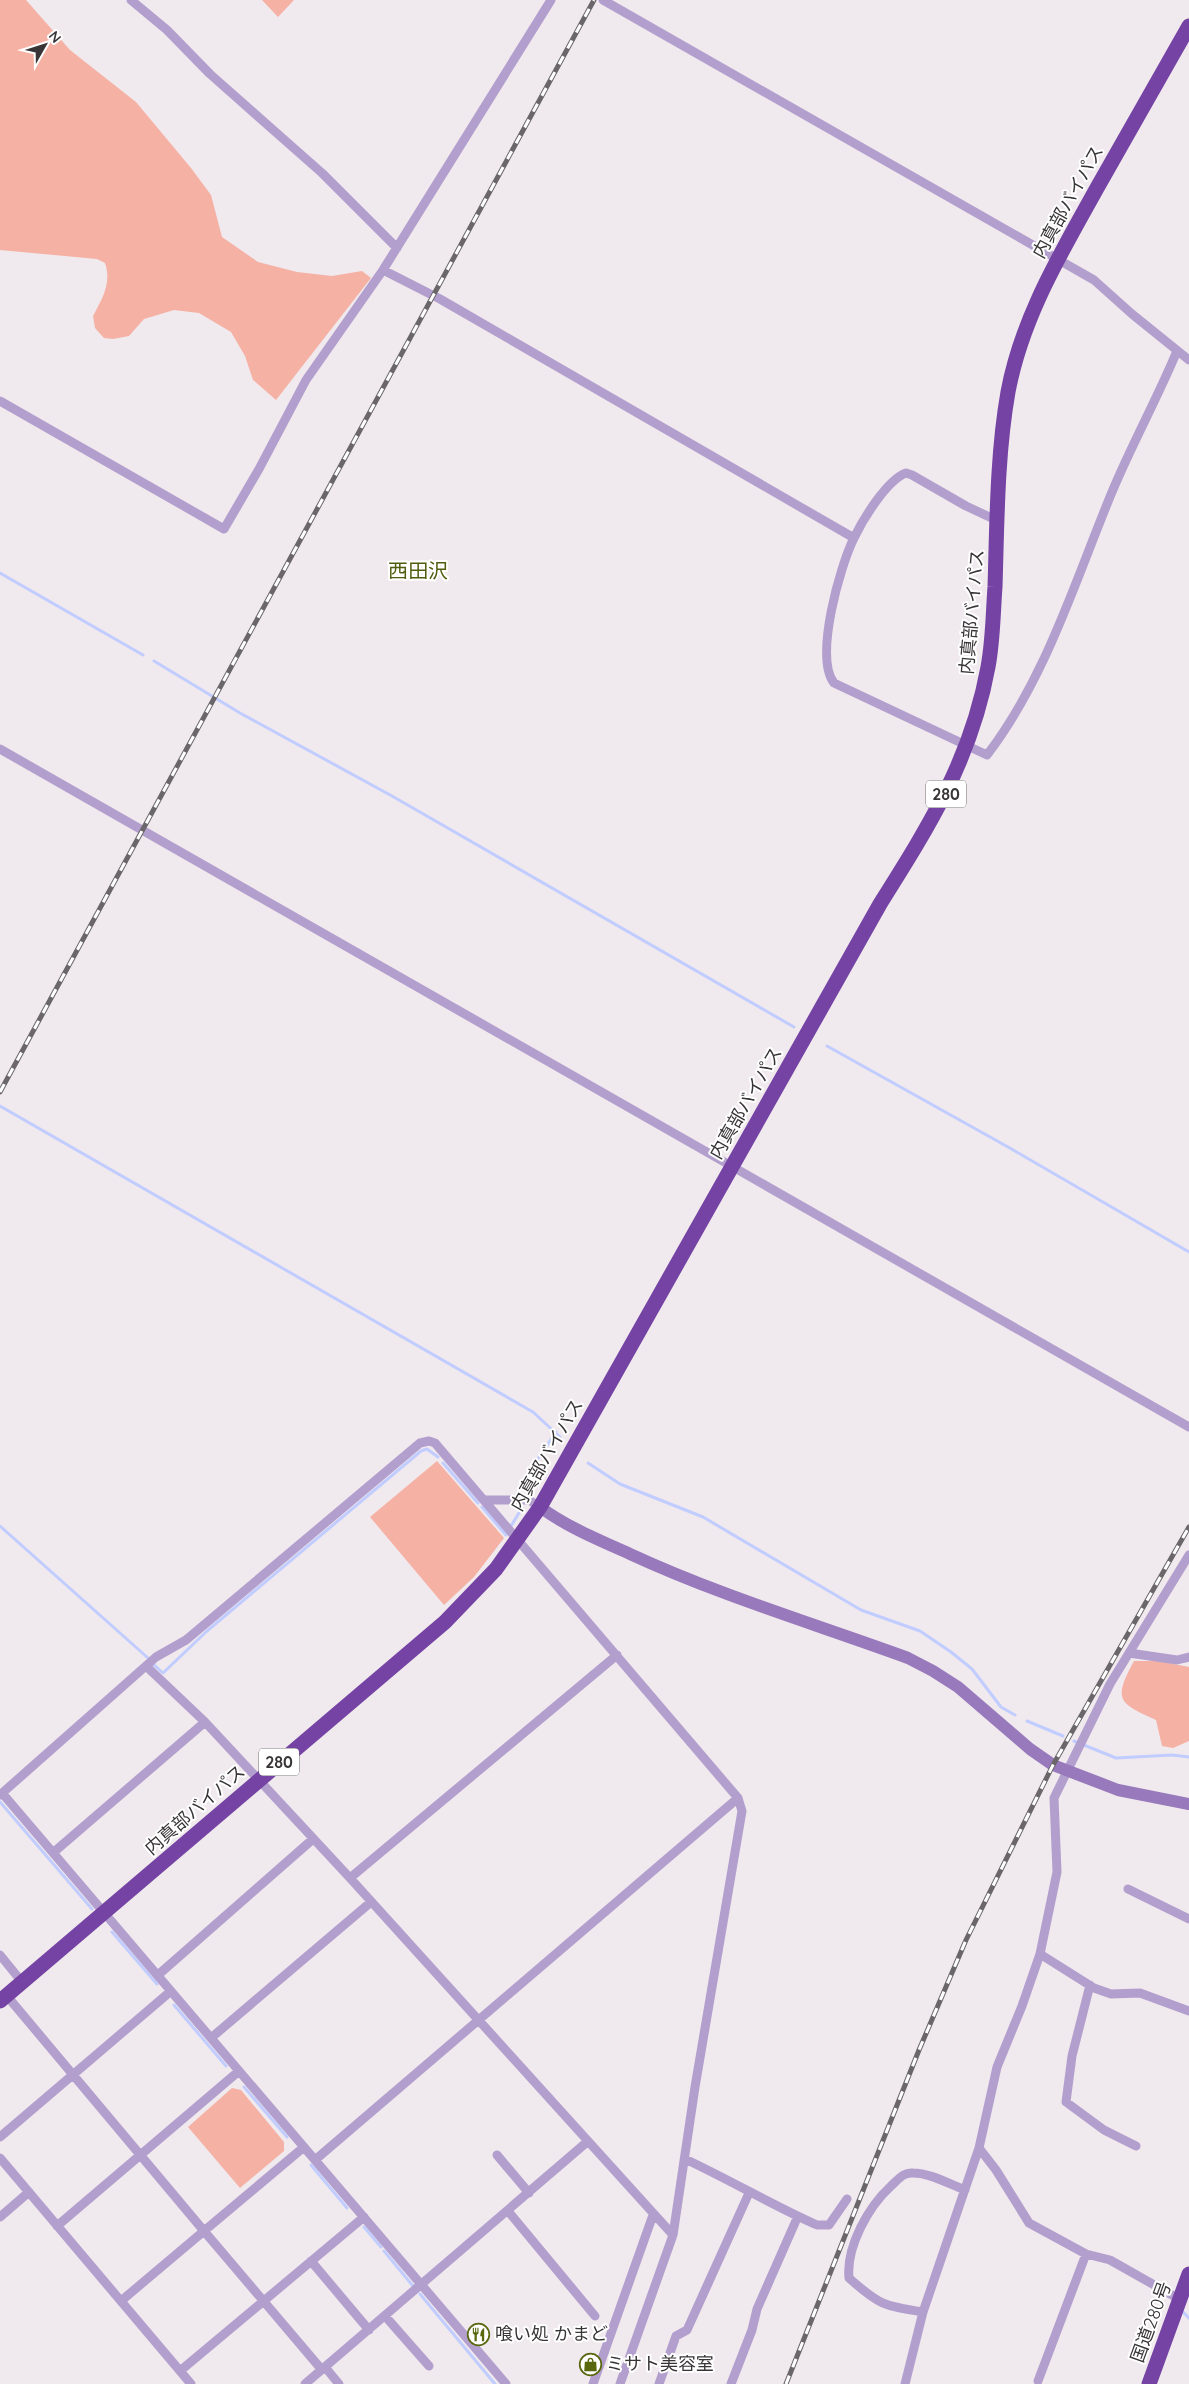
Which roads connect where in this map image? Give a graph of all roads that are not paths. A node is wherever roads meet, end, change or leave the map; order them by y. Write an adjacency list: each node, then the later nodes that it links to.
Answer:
1 (131, 0): 5 (street)
2 (551, 0): 5 (street)
3 (603, 0): 6 (street)
4 (1189, 26): 6 (highway, 内真部バイパス / 280)
5 (397, 248): 7 (street)
6 (1058, 258): 8 (street); 11 (highway, 内真部バイパス / 280)
7 (383, 270): 10 (street); 12 (street)
8 (1177, 351): 9 (street); 13 (street)
9 (1189, 360)
10 (0, 401)
11 (998, 520): 12 (street); 13 (highway, 内真部バイパス / 280)
12 (854, 538): 13 (street)
13 (967, 746): 15 (highway, 内真部バイパス / 280)
14 (0, 749): 15 (street)
15 (732, 1166): 16 (street); 18 (highway, 内真部バイパス / 280)
16 (1189, 1427)
17 (486, 1500): 18 (street); 19 (street); 24 (street)
18 (540, 1507): 19 (highway, 内真部バイパス / 280); 26 (street)
19 (518, 1539): 22 (street); 27 (highway, 内真部バイパス / 280)
20 (1189, 1555): 21 (street)
21 (1129, 1653): 23 (street); 26 (street)
22 (617, 1654): 29 (street); 33 (street)
23 (1189, 1656)
24 (146, 1666): 25 (street); 28 (street)
25 (205, 1722): 27 (street); 32 (street)
26 (1066, 1772): 30 (street); 38 (street)
27 (258, 1780): 31 (street); 36 (highway, 内真部バイパス / 280)
28 (1, 1794): 32 (street)
29 (738, 1798): 46 (street); 58 (street)
30 (1189, 1804)
31 (313, 1839): 33 (street); 40 (street)
32 (54, 1852): 36 (street)
33 (350, 1878): 35 (street)
34 (1128, 1889): 37 (street)
35 (371, 1902): 46 (street); 47 (street)
36 (105, 1912): 40 (street); 41 (highway, 内真部バイパス / 280)
37 (1189, 1919)
38 (1040, 1954): 42 (street); 54 (street)
39 (0, 1955): 41 (street)
40 (158, 1975): 43 (street)
41 (22, 1982): 44 (highway, 内真部バイパス / 280)
42 (1090, 1985): 45 (street); 52 (street)
43 (171, 1991): 47 (street); 49 (street)
44 (3, 1999): 49 (street)
45 (1189, 2011)
46 (478, 2022): 51 (street); 59 (street)
47 (211, 2038): 48 (street)
48 (239, 2072): 53 (street); 56 (street)
49 (72, 2074): 50 (street); 56 (street)
50 (0, 2137)
51 (588, 2142): 62 (street); 66 (street)
52 (1136, 2146)
53 (304, 2147): 59 (street); 71 (street)
54 (979, 2148): 60 (street); 73 (street)
55 (497, 2155): 62 (street)
56 (141, 2156): 70 (street); 71 (street)
57 (0, 2158): 61 (street)
58 (685, 2159): 63 (street); 72 (street)
59 (315, 2160): 69 (street)
60 (965, 2190): 80 (street); 80 (street)
61 (29, 2192): 68 (street); 70 (street)
62 (529, 2192): 65 (street)
63 (749, 2193): 67 (street); 94 (street)
64 (847, 2199): 67 (street)
65 (508, 2211): 76 (street); 82 (street)
66 (654, 2215): 72 (street); 92 (street)
67 (798, 2216): 95 (street)
68 (0, 2217)
69 (364, 2217): 74 (street); 76 (street)
70 (58, 2226): 78 (street)
71 (204, 2231): 78 (street); 79 (street)
72 (673, 2235): 93 (street)
73 (1086, 2254): 77 (street); 87 (street)
74 (311, 2261): 79 (street); 83 (street)
75 (1189, 2274): 77 (highway, 国道280号)
76 (422, 2285): 81 (street); 91 (street)
77 (1180, 2300): 97 (highway, 国道280号)
78 (121, 2301): 86 (street)
79 (264, 2301): 85 (street); 86 (street)
80 (924, 2312): 96 (street)
81 (385, 2316): 83 (street); 84 (street)
82 (595, 2316)
83 (369, 2330): 85 (street)
84 (429, 2366)
85 (323, 2369): 89 (street); 90 (street)
86 (180, 2371): 88 (street)
87 (1038, 2381)
88 (191, 2384)
89 (305, 2384)
90 (339, 2384)
91 (506, 2384)
92 (593, 2384)
93 (620, 2384)
94 (659, 2384)
95 (731, 2384)
96 (905, 2384)
97 (1149, 2384)

